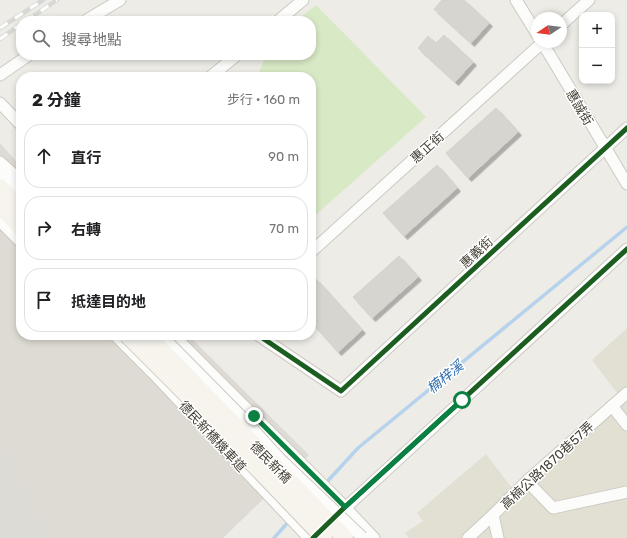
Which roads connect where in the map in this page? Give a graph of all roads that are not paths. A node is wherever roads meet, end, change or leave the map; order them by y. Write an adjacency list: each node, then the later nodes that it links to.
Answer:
1 (120, 0): 5 (street)
2 (304, 0): 6 (street)
3 (516, 0): 8 (street)
4 (589, 0): 7 (street)
5 (93, 16)
6 (284, 16)
7 (567, 20)
8 (531, 24)
9 (535, 48): 30 (street, 惠正街)
10 (546, 48): 18 (street, 惠誠街)
11 (22, 60): 14 (street)
12 (231, 60): 13 (street)
13 (216, 72)
14 (0, 76)
15 (0, 103): 16 (street)
16 (16, 120)
17 (627, 128): 18 (street, 惠義街)
18 (605, 148): 22 (street, 惠誠街); 37 (street, 惠義街)
19 (0, 162): 21 (street)
20 (0, 174): 24 (street)
21 (16, 176)
22 (627, 184)
23 (0, 187): 25 (street)
24 (16, 189)
25 (16, 204)
26 (0, 206): 28 (street)
27 (0, 221): 29 (street)
28 (16, 223)
29 (16, 237)
30 (316, 247)
31 (627, 249): 43 (street)
32 (120, 340): 45 (street, 德民新橋機車道)
33 (132, 340): 47 (street, 德民新橋, bridge)
34 (152, 340): 48 (street, 德民新橋, bridge)
35 (166, 340): 49 (street, bridge)
36 (178, 340): 43 (street)
37 (265, 340)
38 (627, 393): 39 (street, 高楠公路1870巷57弄)
39 (612, 406): 40 (street); 41 (street, 高楠公路1870巷57弄)
40 (627, 426)
41 (527, 481): 42 (street); 44 (street, 高楠公路1870巷57弄)
42 (627, 492)
43 (341, 503): 46 (street); 50 (street)
44 (493, 515): 51 (street, 高楠公路1870巷57弄); 52 (street)
45 (309, 538)
46 (313, 538)
47 (324, 538)
48 (345, 538)
49 (363, 538)
50 (374, 538)
51 (468, 538)
52 (498, 538)

